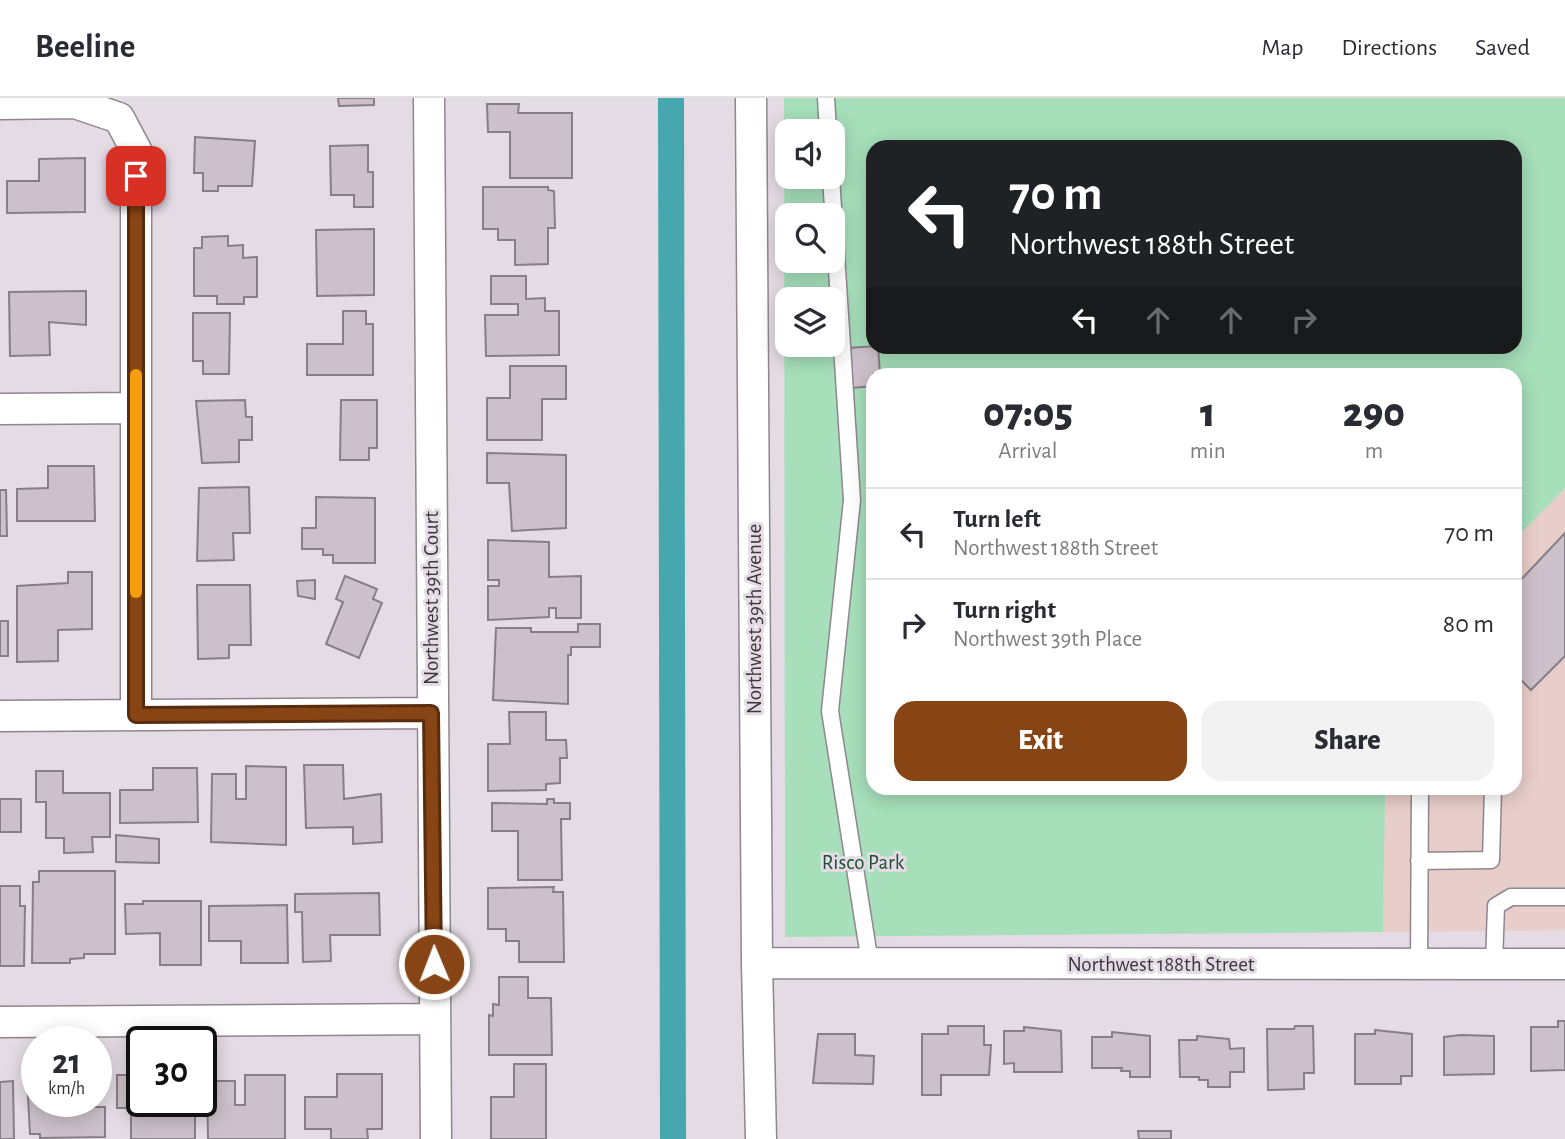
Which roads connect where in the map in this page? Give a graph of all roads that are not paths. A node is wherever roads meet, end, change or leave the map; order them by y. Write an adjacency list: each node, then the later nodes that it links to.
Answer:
1 (429, 98): 9 (street, Northwest 39th Court)
2 (751, 98): 16 (street, Northwest 39th Avenue)
3 (826, 98): 5 (lane)
4 (0, 104): 7 (street)
5 (827, 119)
6 (832, 189): 17 (lane)
7 (136, 408): 8 (street); 10 (street)
8 (0, 409)
9 (431, 713): 10 (street); 21 (street, Northwest 39th Court)
10 (136, 715): 11 (street)
11 (0, 716)
12 (1420, 795): 14 (lane)
13 (1493, 795): 14 (lane)
14 (1419, 861): 18 (lane)
15 (1565, 897): 19 (lane)
16 (757, 963): 17 (street, Northwest 188th Street); 24 (street, Northwest 39th Avenue)
17 (870, 963): 18 (street, Northwest 188th Street)
18 (1419, 964): 19 (street, Northwest 188th Street)
19 (1494, 964): 20 (street, Northwest 188th Street)
20 (1565, 964)
21 (435, 1020): 22 (street); 23 (street, Northwest 39th Court)
22 (0, 1022)
23 (436, 1139)
24 (761, 1139)

